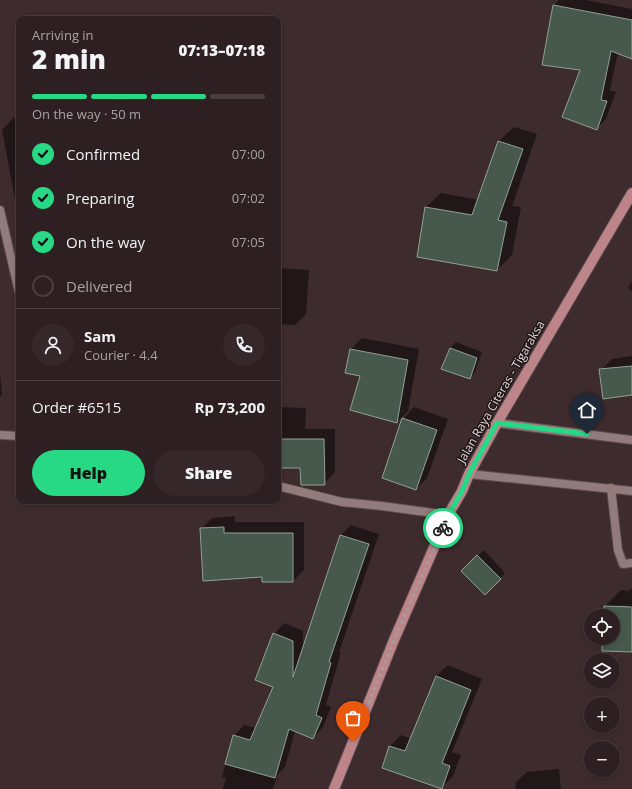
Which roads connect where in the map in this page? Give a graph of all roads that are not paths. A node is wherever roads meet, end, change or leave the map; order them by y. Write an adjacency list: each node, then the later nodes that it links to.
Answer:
1 (632, 193): 4 (main road, Jalan Raya Citeras - Tigaraksa)
2 (0, 210): 3 (street)
3 (16, 279)
4 (497, 423): 7 (street); 8 (main road, Jalan Raya Citeras - Tigaraksa)
5 (0, 435): 6 (street)
6 (16, 436)
7 (632, 440)
8 (469, 474): 10 (street); 12 (main road, Jalan Raya Citeras - Tigaraksa)
9 (281, 487): 12 (street)
10 (611, 488): 11 (street); 13 (street)
11 (632, 491)
12 (448, 515): 14 (main road, Jalan Raya Citeras - Tigaraksa)
13 (632, 563)
14 (334, 789)

